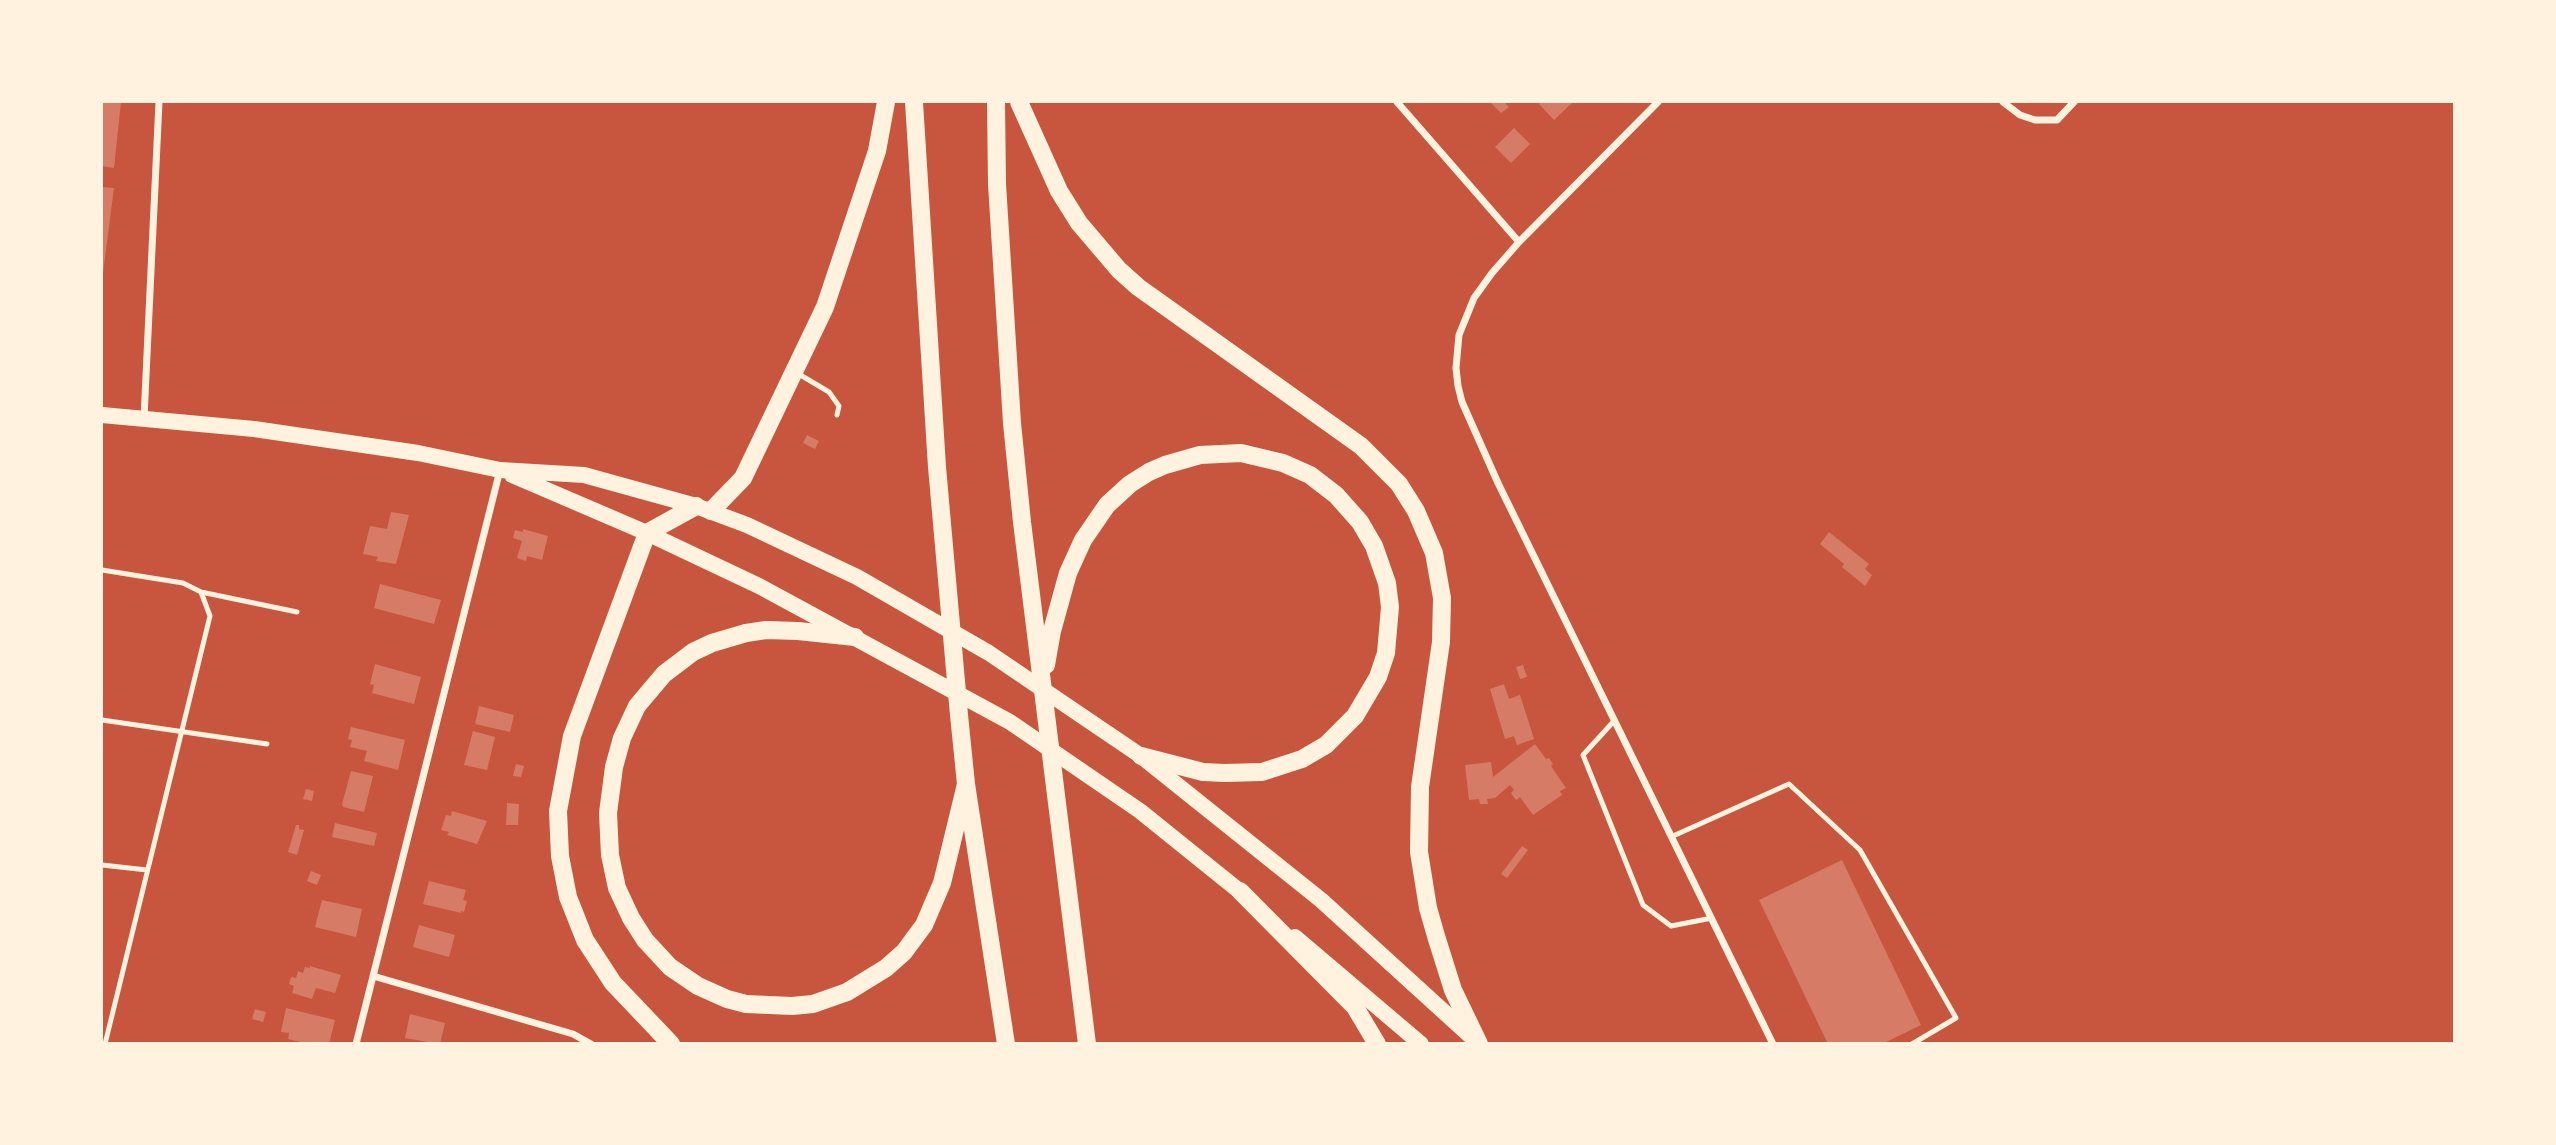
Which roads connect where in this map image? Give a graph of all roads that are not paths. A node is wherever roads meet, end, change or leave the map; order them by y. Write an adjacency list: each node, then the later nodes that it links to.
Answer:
1 (159, 102): 14 (street)
2 (886, 102): 11 (highway)
3 (914, 102): 28 (highway)
4 (996, 102): 22 (highway)
5 (1019, 102): 43 (highway)
6 (1397, 102): 10 (street)
7 (1658, 102): 10 (street)
8 (2003, 102): 9 (street)
9 (2074, 102)
10 (1519, 242): 24 (street)
11 (794, 372): 13 (lane); 16 (highway)
12 (102, 415): 14 (main road)
13 (836, 415)
14 (144, 418): 15 (main road)
15 (500, 470): 16 (main road); 17 (main road); 34 (street)
16 (704, 509): 17 (highway); 27 (main road)
17 (647, 533): 21 (main road); 38 (highway)
18 (102, 570): 19 (lane)
19 (201, 592): 20 (lane); 25 (lane)
20 (297, 612)
21 (855, 637): 28 (highway); 32 (main road)
22 (1043, 686): 27 (highway); 40 (highway)
23 (102, 720): 25 (lane)
24 (1614, 721): 29 (street); 33 (lane)
25 (183, 730): 26 (lane); 31 (lane)
26 (267, 744)
27 (1141, 756): 43 (main road)
28 (966, 784): 39 (highway)
29 (1673, 836): 33 (street); 45 (lane)
30 (102, 864): 31 (lane)
31 (147, 870): 36 (lane)
32 (1240, 891): 41 (highway); 42 (main road)
33 (1712, 918): 44 (street)
34 (373, 976): 35 (street); 37 (street)
35 (589, 1042)
36 (106, 1044)
37 (356, 1044)
38 (671, 1044)
39 (1006, 1044)
40 (1087, 1044)
41 (1377, 1044)
42 (1421, 1044)
43 (1478, 1044)
44 (1773, 1044)
45 (1912, 1044)

